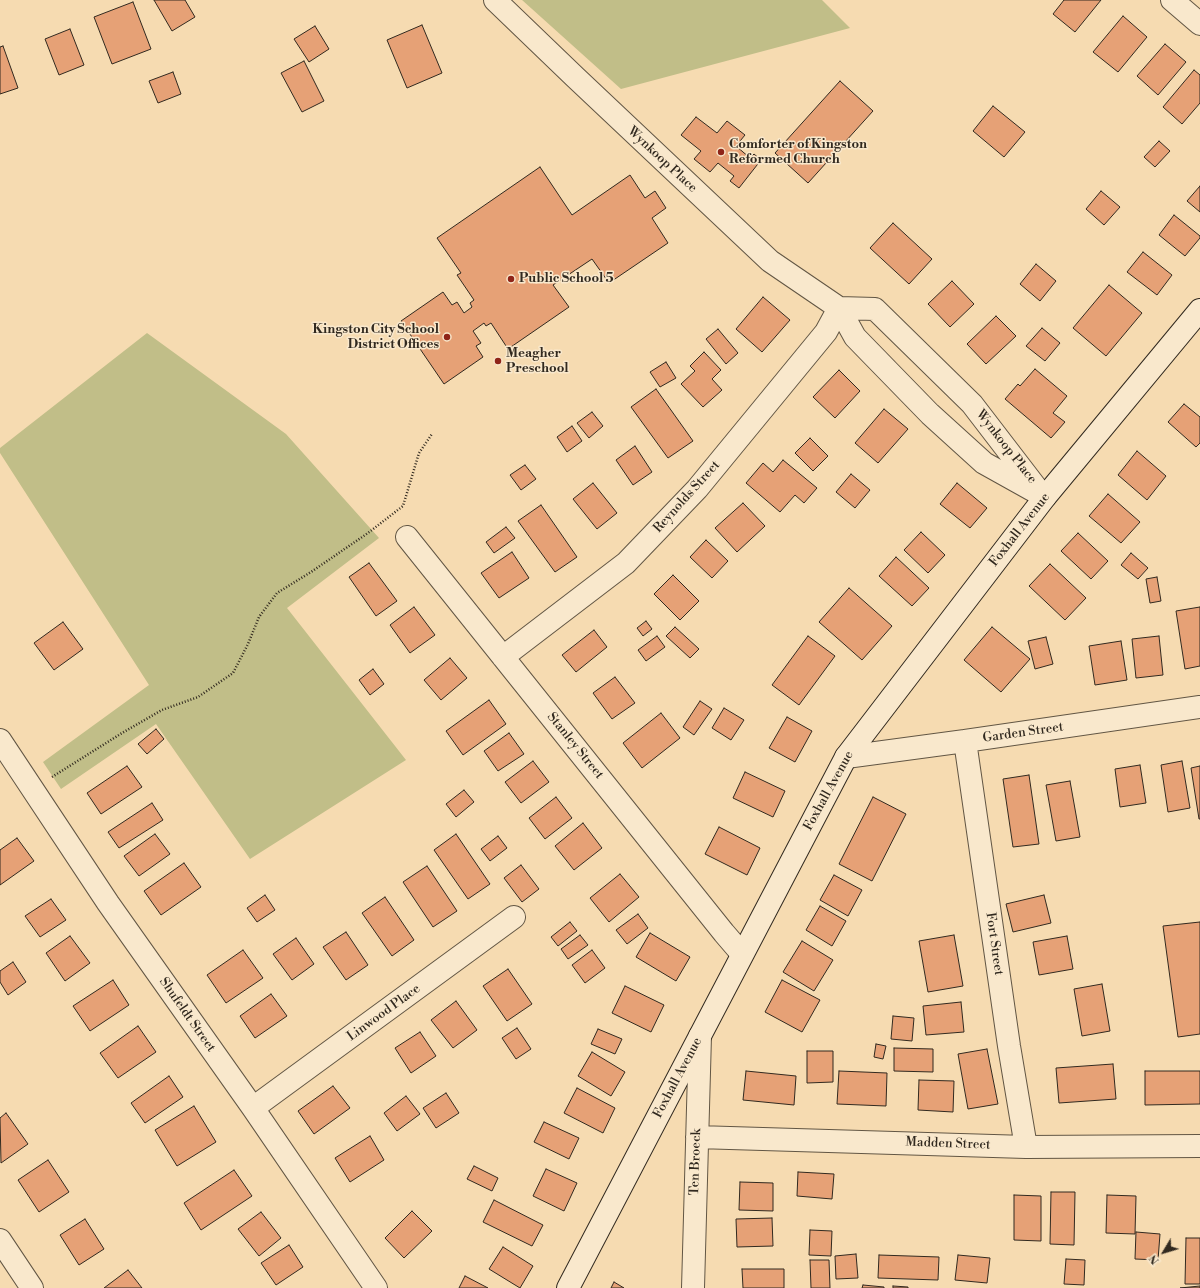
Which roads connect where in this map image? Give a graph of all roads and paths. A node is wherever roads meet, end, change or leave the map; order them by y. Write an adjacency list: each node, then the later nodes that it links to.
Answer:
1 (495, 0): 4 (street, Wynkoop Place)
2 (1172, 0): 3 (street)
3 (1200, 24)
4 (839, 308): 7 (street, Wynkoop Place); 7 (street, Wynkoop Place); 11 (street, Reynolds Street)
5 (1200, 310): 7 (street, Foxhall Avenue)
6 (432, 434): 8 (path)
7 (1044, 498): 15 (street, Foxhall Avenue)
8 (399, 508): 9 (path); 16 (path)
9 (404, 515)
10 (407, 537): 11 (street, Stanley Street)
11 (504, 657): 18 (street, Stanley Street)
12 (1200, 707): 14 (street, Garden Street)
13 (0, 740): 16 (street, Shufeldt Street)
14 (965, 741): 15 (street, Garden Street); 23 (street, Fort Street)
15 (846, 757): 18 (street, Foxhall Avenue)
16 (33, 789): 20 (street, Shufeldt Street)
17 (514, 917): 20 (street, Linwood Place)
18 (742, 954): 19 (street, Foxhall Avenue)
19 (700, 1036): 21 (street, Ten Broeck); 27 (street, Foxhall Avenue)
20 (253, 1108): 26 (street, Shufeldt Street)
21 (697, 1137): 23 (street, Madden Street); 28 (street, Ten Broeck)
22 (1200, 1146): 23 (street, Madden Street)
23 (1026, 1147)
24 (0, 1240): 25 (street)
25 (32, 1288)
26 (376, 1288)
27 (568, 1288)
28 (693, 1288)

